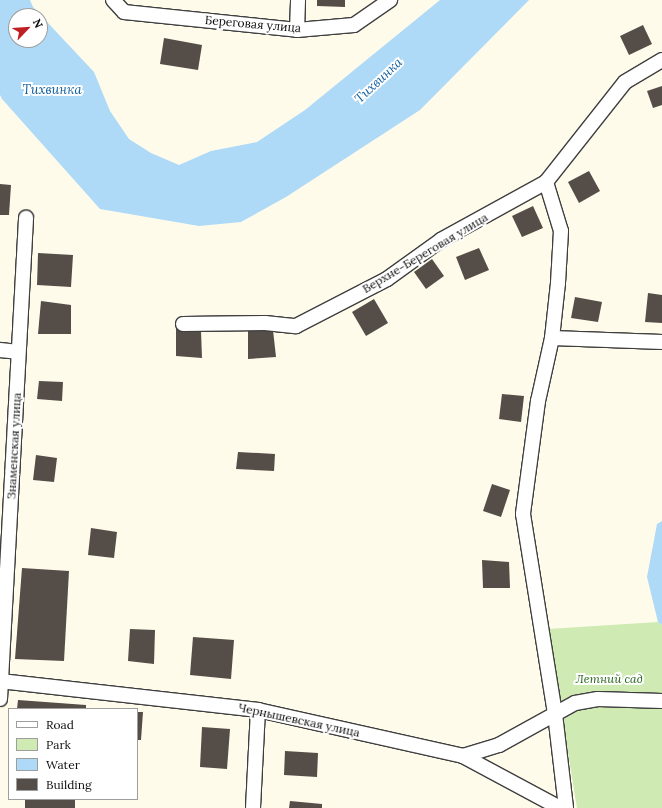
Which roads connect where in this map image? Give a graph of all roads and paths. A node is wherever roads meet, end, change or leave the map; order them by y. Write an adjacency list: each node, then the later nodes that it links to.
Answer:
1 (113, 0): 4 (street, Береговая улица)
2 (298, 0): 4 (street)
3 (390, 0): 4 (street, Береговая улица)
4 (296, 30)
5 (662, 60): 6 (street, Верхне-Береговая улица)
6 (546, 182): 8 (street, Верхне-Береговая улица); 9 (street)
7 (26, 218): 12 (street, Знаменская улица)
8 (183, 324)
9 (552, 338): 10 (street); 17 (street)
10 (662, 342)
11 (0, 350): 12 (street)
12 (18, 352): 13 (street, Знаменская улица)
13 (1, 681): 14 (street, Знаменская улица); 16 (street, Чернышевская улица)
14 (0, 698)
15 (662, 701): 17 (street)
16 (258, 710): 18 (street, Чернышевская улица); 19 (street)
17 (555, 714): 18 (street); 21 (street)
18 (463, 756): 20 (street, Чернышевская улица)
19 (253, 808)
20 (560, 808)
21 (566, 808)

